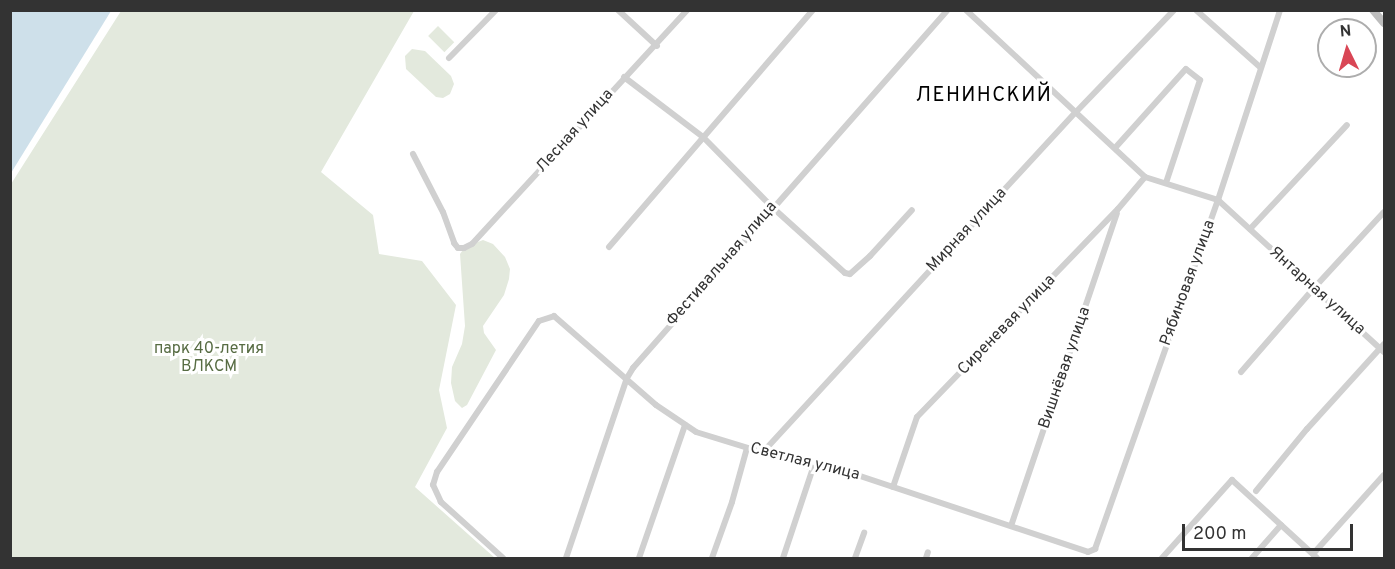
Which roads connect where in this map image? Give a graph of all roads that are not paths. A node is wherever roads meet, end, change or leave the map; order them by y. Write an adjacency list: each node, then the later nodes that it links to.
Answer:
1 (496, 10): 13 (street)
2 (618, 10): 12 (street)
3 (687, 10): 12 (street, Лесная улица)
4 (813, 10): 18 (street)
5 (946, 10): 24 (street, Фестивальная улица)
6 (966, 10): 16 (street)
7 (1174, 10): 16 (street, Мирная улица)
8 (1196, 10): 14 (street)
9 (1280, 10): 14 (street, Рябиновая улица)
10 (1373, 10): 11 (main road)
11 (1384, 23)
12 (657, 46): 15 (street, Лесная улица)
13 (449, 58)
14 (1260, 67): 23 (street, Рябиновая улица)
15 (624, 77): 18 (street); 20 (street, Лесная улица)
16 (1076, 112): 19 (street); 36 (street, Мирная улица)
17 (1347, 125): 28 (street)
18 (703, 137): 24 (street); 29 (street)
19 (1115, 148): 21 (street); 22 (street)
20 (413, 154)
21 (1145, 177): 22 (street); 25 (street, Сиреневая улица)
22 (1166, 183): 23 (street)
23 (1218, 200): 28 (street, Янтарная улица); 44 (street, Рябиновая улица)
24 (772, 207): 26 (street); 33 (street, Фестивальная улица)
25 (1118, 209): 39 (street, Сиреневая улица); 42 (street, Вишнёвая улица)
26 (912, 210)
27 (1384, 212): 30 (street)
28 (1250, 229): 30 (street, Янтарная улица)
29 (609, 247)
30 (1314, 288): 31 (street, Янтарная улица); 32 (street)
31 (1383, 348): 40 (street)
32 (1241, 372)
33 (627, 378): 34 (street, Светлая улица); 46 (street, Светлая улица); 47 (street, Фестивальная улица)
34 (685, 425): 35 (street, Светлая улица); 48 (street)
35 (747, 448): 36 (street, Светлая улица); 49 (street)
36 (763, 452): 37 (street, Светлая улица)
37 (813, 468): 39 (street, Светлая улица); 50 (street)
38 (1384, 475): 45 (street)
39 (893, 487): 42 (street, Светлая улица)
40 (1256, 491)
41 (1281, 525): 45 (street); 52 (street); 53 (street)
42 (1011, 526): 44 (street, Светлая улица)
43 (864, 533): 51 (street)
44 (1088, 552)
45 (1315, 556)
46 (503, 558)
47 (566, 558)
48 (639, 558)
49 (712, 558)
50 (783, 558)
51 (855, 558)
52 (1162, 558)
53 (1252, 558)

